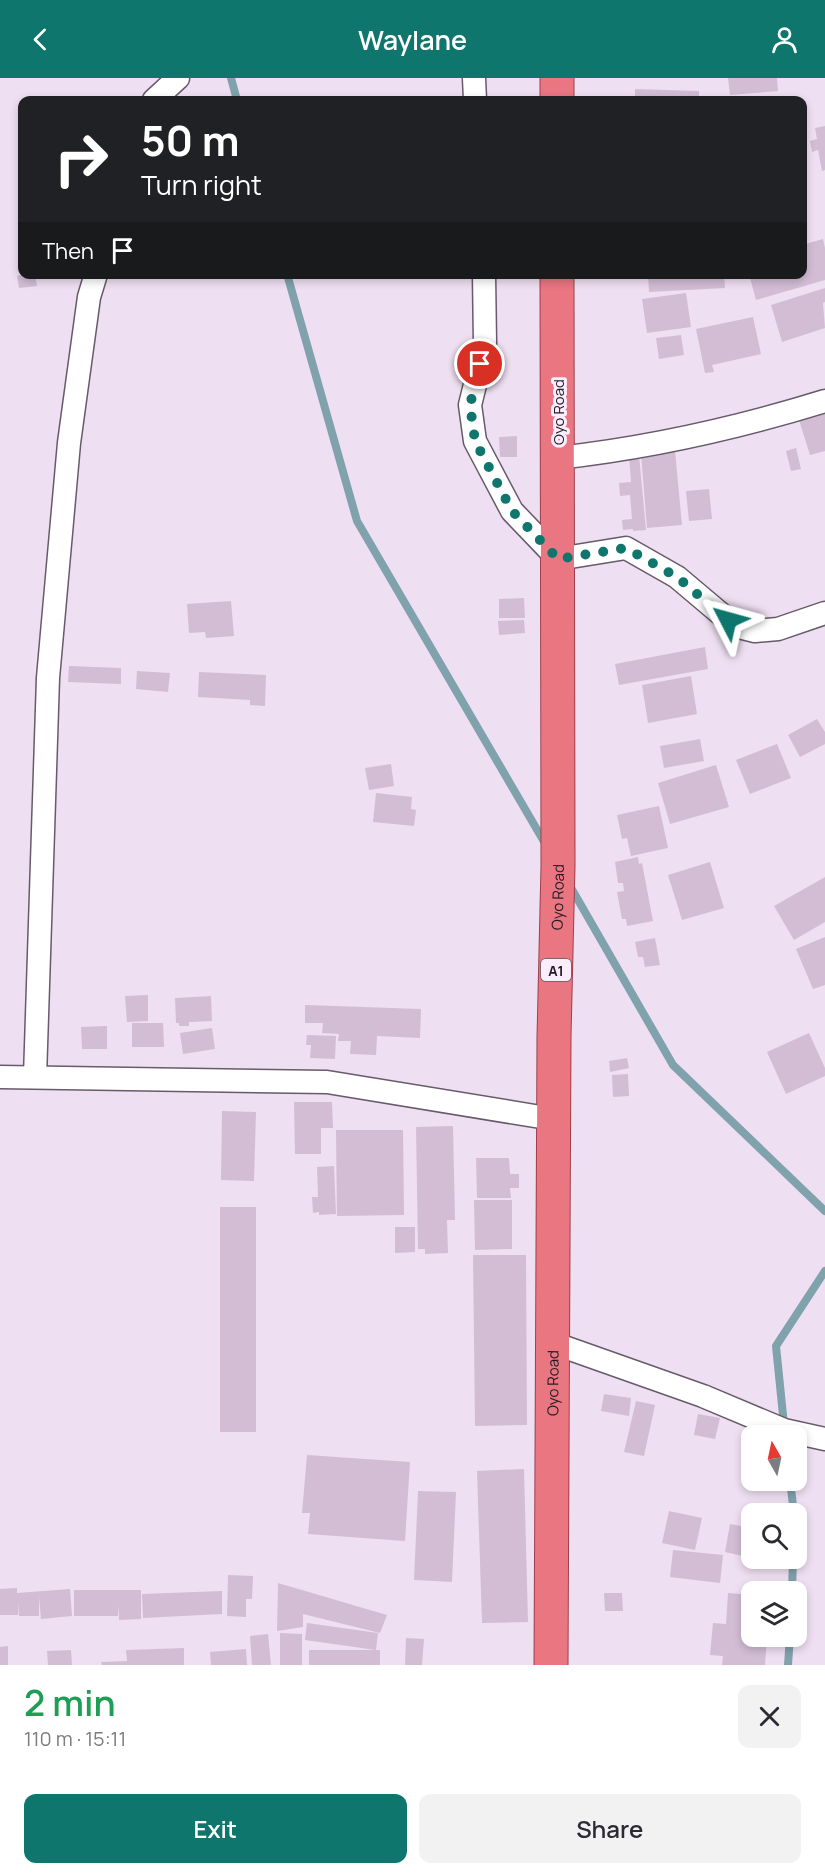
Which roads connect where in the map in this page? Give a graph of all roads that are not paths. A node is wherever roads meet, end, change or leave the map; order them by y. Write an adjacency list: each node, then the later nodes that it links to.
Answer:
1 (178, 78): 4 (street)
2 (474, 78): 5 (street)
3 (556, 78): 6 (highway)
4 (158, 96)
5 (476, 96)
6 (557, 96)
7 (94, 279): 15 (street)
8 (484, 279): 12 (street)
9 (557, 279): 11 (highway, Oyo Road / A1)
10 (825, 401): 11 (street)
11 (558, 458): 12 (highway, Oyo Road / A1)
12 (558, 559): 13 (street); 16 (highway, Oyo Road / A1)
13 (825, 613)
14 (0, 1077): 15 (street)
15 (35, 1077): 16 (street)
16 (553, 1119): 17 (highway, Oyo Road / A1)
17 (552, 1343): 18 (street); 19 (highway, Oyo Road / A1)
18 (825, 1439)
19 (551, 1665)

